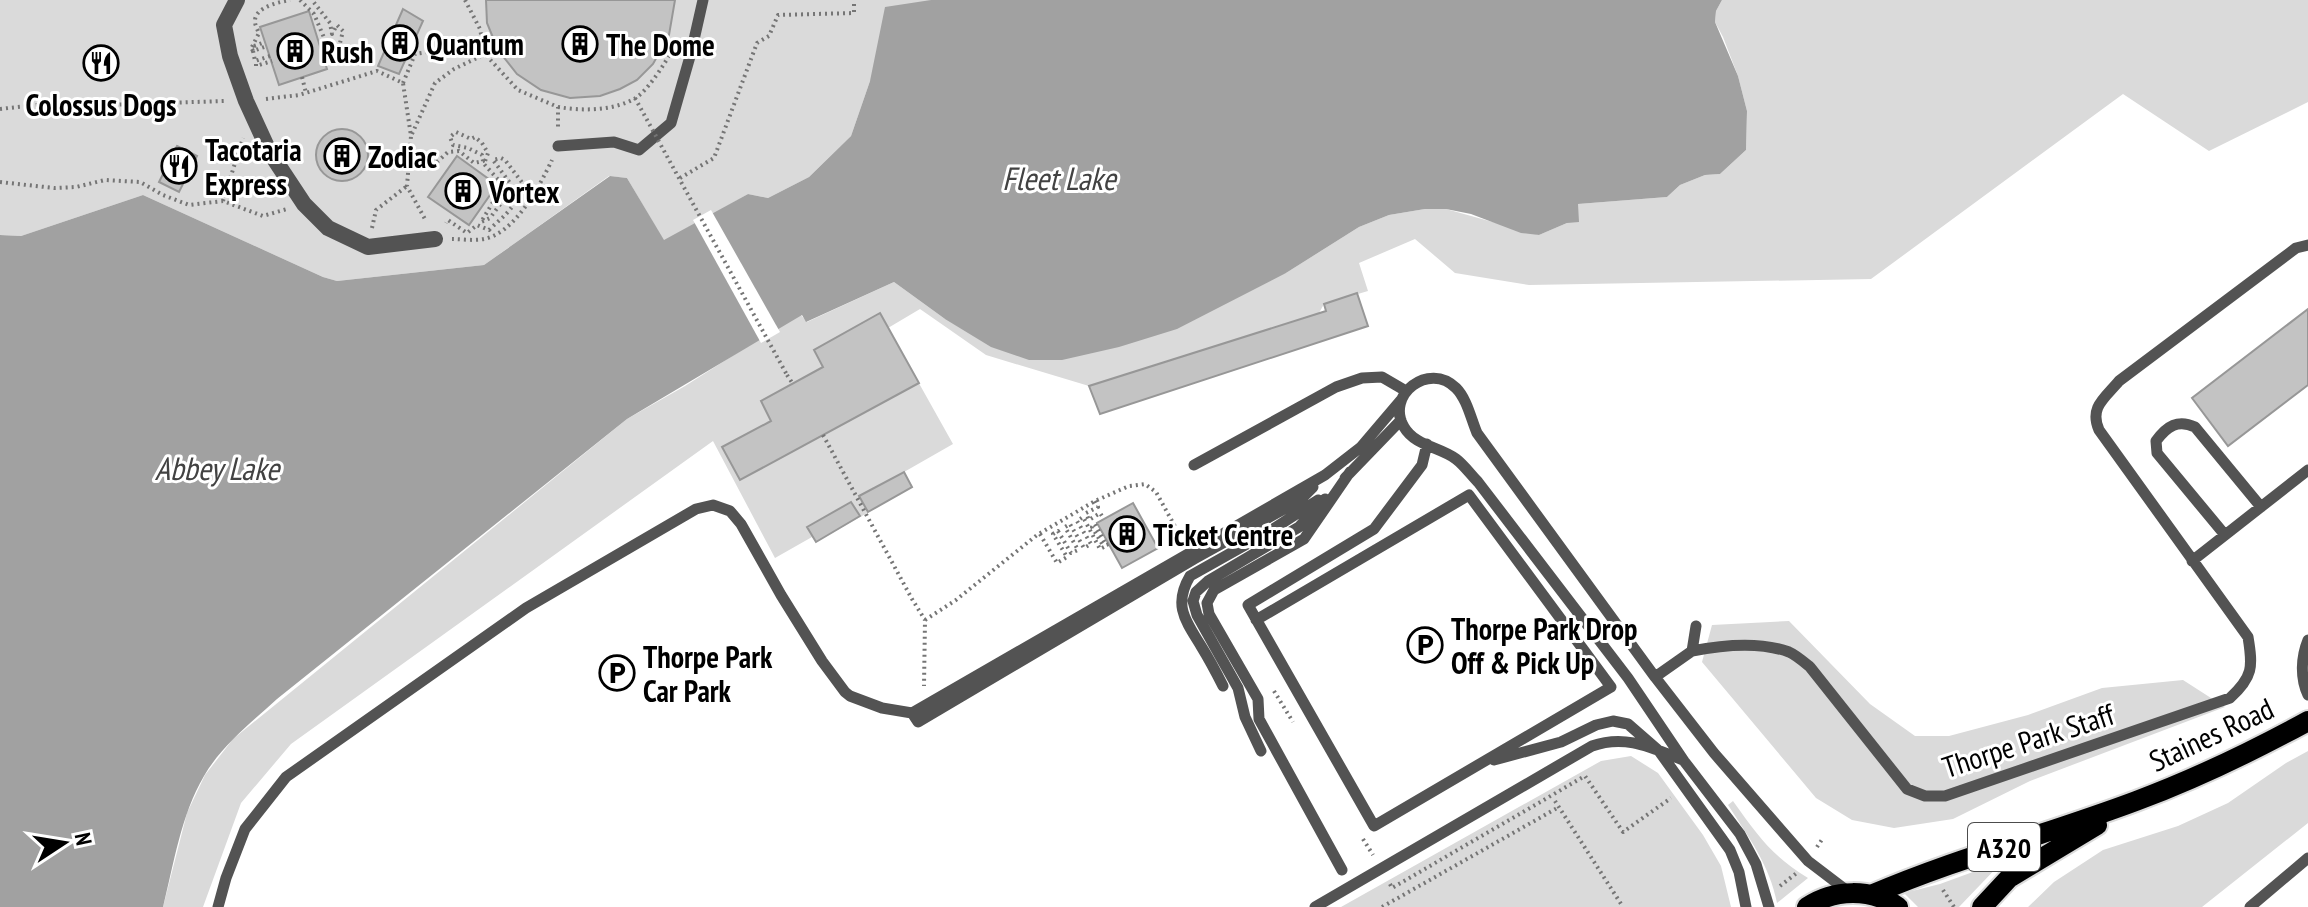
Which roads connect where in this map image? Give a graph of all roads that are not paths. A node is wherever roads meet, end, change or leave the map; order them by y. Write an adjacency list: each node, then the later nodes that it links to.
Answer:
1 (237, 0): 4 (street)
2 (703, 0): 3 (lane)
3 (558, 146)
4 (435, 239)
5 (2308, 245): 16 (lane, Thorpe Park Staff)
6 (1404, 396): 7 (lane); 9 (lane); 12 (lane); 21 (lane)
7 (1401, 420): 8 (lane); 11 (lane)
8 (1427, 444): 17 (lane); 28 (lane)
9 (1194, 465)
10 (2308, 470): 14 (lane)
11 (1350, 472): 13 (lane); 32 (lane)
12 (1325, 475): 24 (lane); 24 (lane)
13 (1332, 491): 22 (lane); 26 (lane)
14 (2261, 507): 15 (lane); 15 (lane)
15 (2225, 535): 16 (lane)
16 (2192, 561): 20 (lane, Thorpe Park Staff)
17 (1256, 620): 29 (lane); 29 (lane)
18 (1696, 626): 20 (lane)
19 (2308, 640): 23 (lane)
20 (1692, 651): 21 (lane)
21 (1655, 677): 33 (lane)
22 (1223, 686)
23 (2308, 695)
24 (915, 718): 34 (lane)
25 (2308, 721): 30 (main road, Staines Road / A320)
26 (1261, 751)
27 (1659, 751): 28 (lane); 29 (lane); 35 (lane); 36 (lane)
28 (1684, 761): 37 (lane)
29 (1480, 764)
30 (2138, 800): 33 (main road, Staines Road / A320); 40 (main road, Staines Road / A320)
31 (2308, 858): 41 (lane)
32 (1342, 870)
33 (1860, 894): 38 (main road, Staines Road); 39 (main road)
34 (218, 907)
35 (1315, 907)
36 (1746, 907)
37 (1769, 907)
38 (1807, 907)
39 (1898, 907)
40 (1982, 907)
41 (2250, 907)

